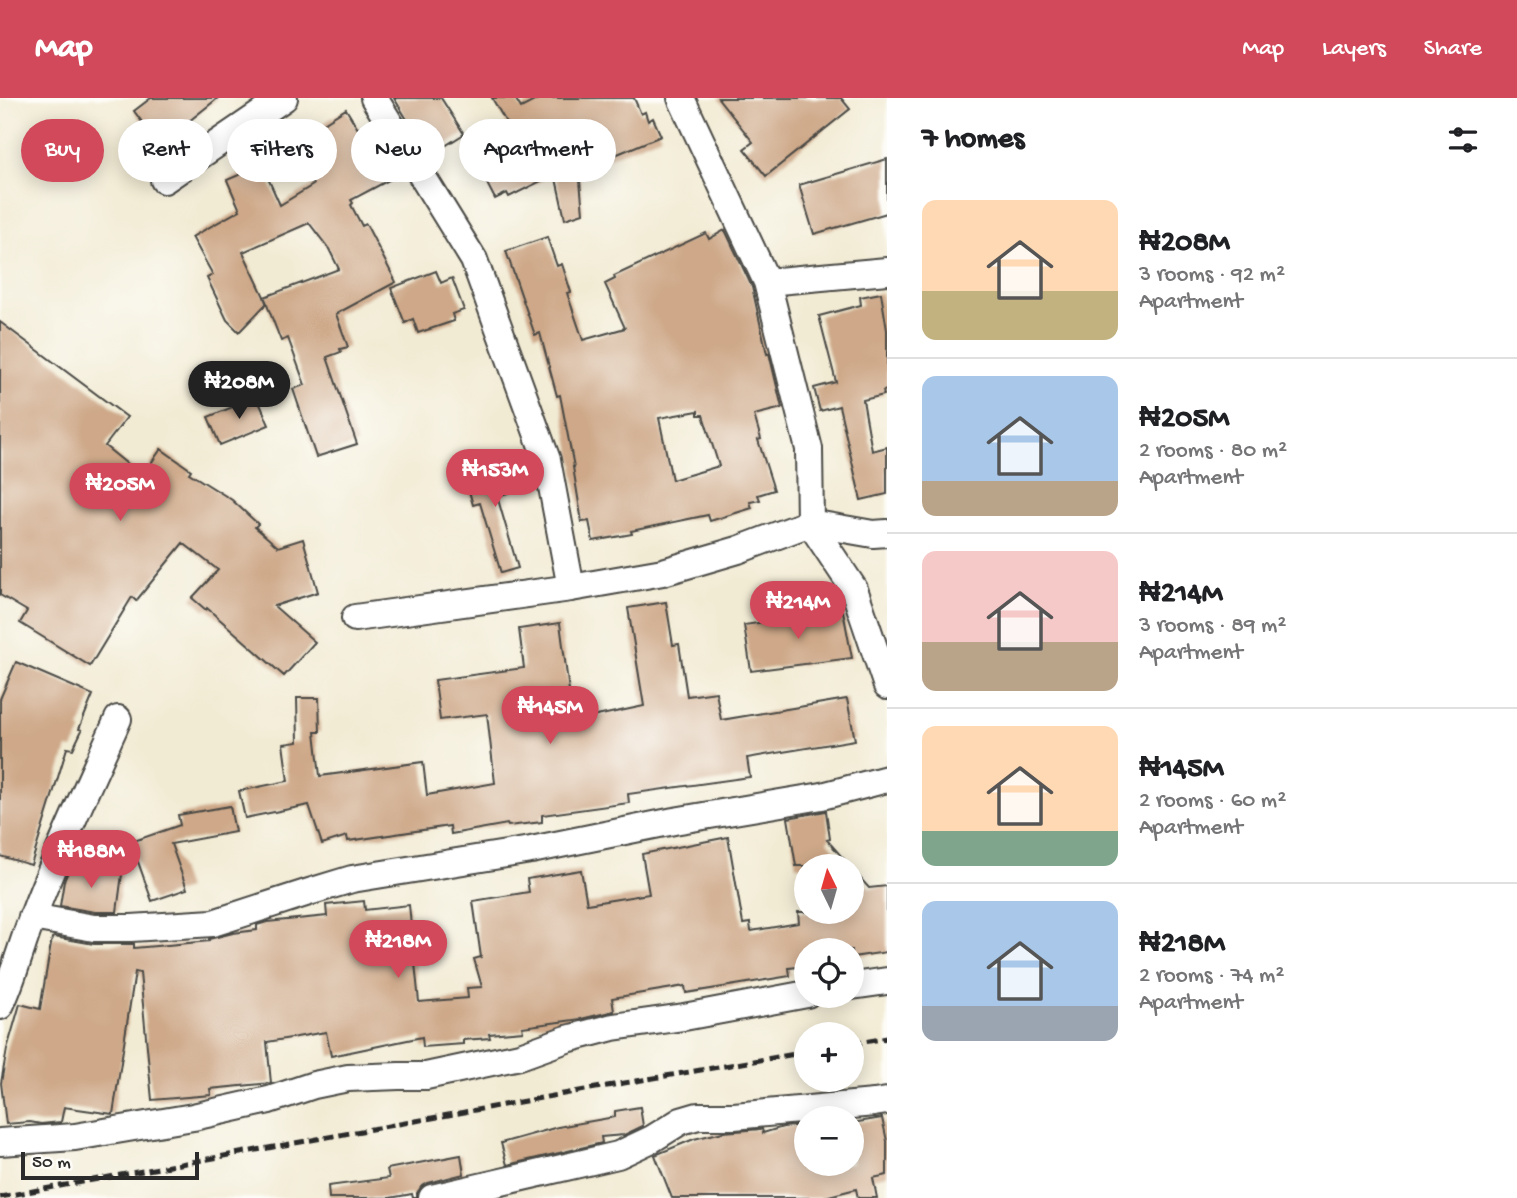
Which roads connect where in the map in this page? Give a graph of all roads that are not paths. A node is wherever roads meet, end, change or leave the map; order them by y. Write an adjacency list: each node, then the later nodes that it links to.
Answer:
1 (284, 98): 4 (street)
2 (374, 98): 9 (street)
3 (681, 98): 6 (street)
4 (213, 147)
5 (887, 271): 6 (street)
6 (767, 282): 7 (street)
7 (810, 523): 8 (street); 9 (street); 11 (street)
8 (887, 533)
9 (571, 588): 10 (street)
10 (355, 618)
11 (887, 686)
12 (118, 719): 14 (street)
13 (887, 779): 14 (street)
14 (32, 917): 18 (street)
15 (887, 981): 16 (street)
16 (864, 984)
17 (794, 996): 20 (street)
18 (0, 1006)
19 (887, 1101): 21 (street)
20 (0, 1142)
21 (432, 1198)

